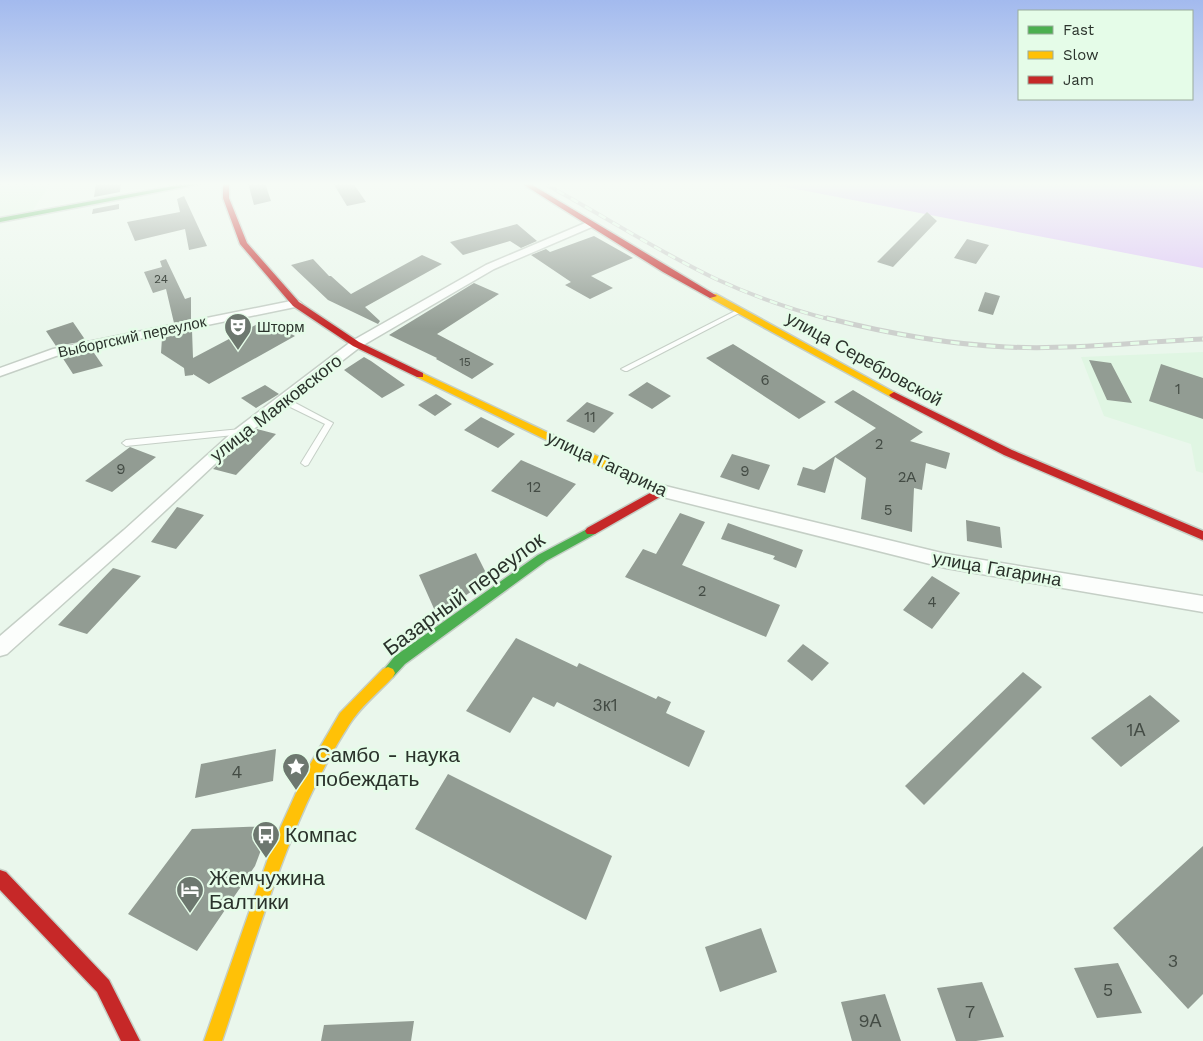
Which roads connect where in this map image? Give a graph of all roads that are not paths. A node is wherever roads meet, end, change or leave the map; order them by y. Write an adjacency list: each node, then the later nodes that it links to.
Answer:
1 (239, 232): 4 (street, улица Гагарина)
2 (572, 232): 6 (street, улица Маяковского)
3 (603, 232): 5 (street, улица Серебровской)
4 (296, 304): 6 (street, улица Гагарина); 8 (street, Выборгский переулок)
5 (739, 311): 7 (lane); 14 (street, улица Серебровской)
6 (356, 344): 9 (street, улица Маяковского); 13 (street, улица Гагарина)
7 (625, 369)
8 (0, 372)
9 (283, 400): 10 (street, улица Маяковского); 12 (lane)
10 (241, 432): 11 (lane); 16 (street, улица Маяковского)
11 (126, 443)
12 (305, 463)
13 (661, 491): 15 (street, улица Гагарина); 19 (street, Базарный переулок)
14 (1203, 536)
15 (1203, 604)
16 (0, 648)
17 (0, 878): 18 (street)
18 (131, 1041)
19 (213, 1041)

